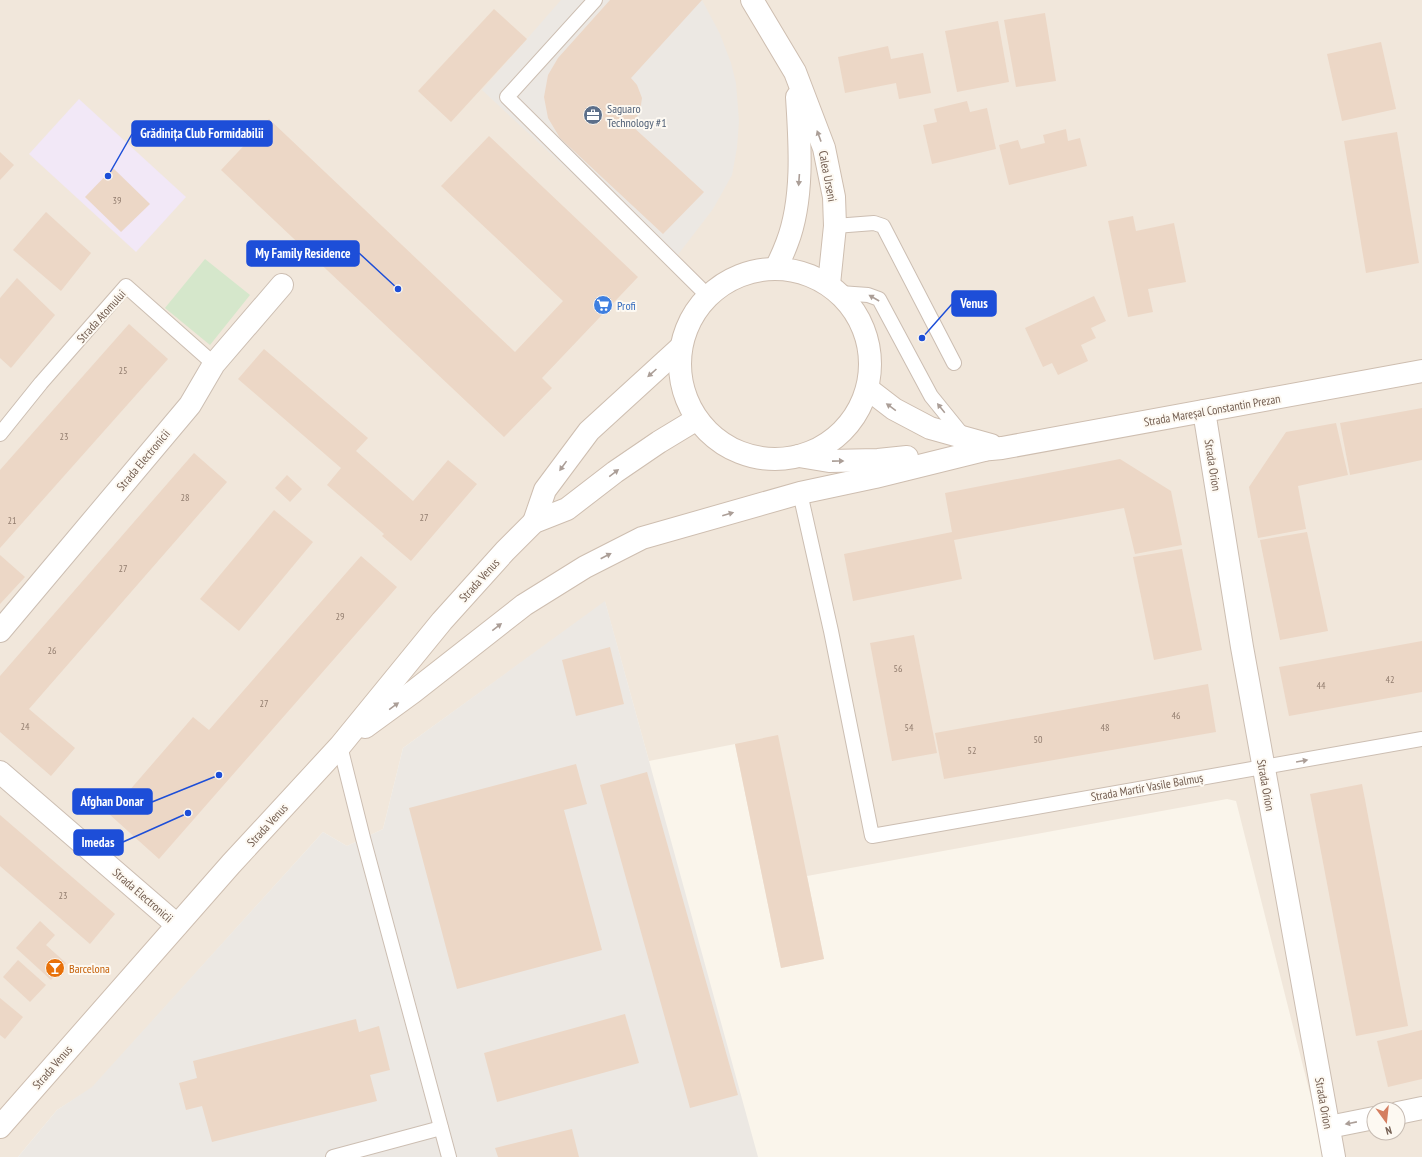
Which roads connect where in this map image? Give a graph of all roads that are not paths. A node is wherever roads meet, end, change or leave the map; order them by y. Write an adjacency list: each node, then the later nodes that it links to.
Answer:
1 (595, 0): 8 (lane)
2 (752, 0): 3 (main road, Calea Urseni)
3 (795, 72): 4 (main road, Calea Urseni, one-way to 3); 5 (main road, Calea Urseni, one-way to 5)
4 (835, 226): 7 (main road, Calea Urseni); 10 (lane)
5 (776, 268): 7 (main road); 8 (main road)
6 (282, 285): 11 (main road, Strada Electronicii)
7 (835, 289): 13 (main road); 17 (lane, one-way to 7)
8 (708, 296): 9 (main road)
9 (681, 346): 15 (main road); 21 (main road, Strada Venus, one-way to 21)
10 (954, 363)
11 (214, 364): 16 (lane, Strada Atomului); 22 (main road, Strada Electronicii)
12 (1422, 371): 14 (main road, Strada Mareșal Constantin Prezan)
13 (868, 389): 17 (main road, Strada Mareșal Constantin Prezan, one-way to 13); 19 (main road)
14 (1204, 411): 18 (main road, Strada Mareșal Constantin Prezan); 25 (main road, Strada Orion)
15 (698, 419): 19 (main road); 21 (main road, Strada Venus, one-way to 15)
16 (0, 434)
17 (965, 438): 18 (main road, Strada Mareșal Constantin Prezan)
18 (993, 449): 19 (main road, Strada Mareșal Constantin Prezan, one-way to 18); 20 (main road)
19 (799, 456)
20 (800, 493): 24 (main road, one-way to 20); 25 (lane, Strada Martir Vasile Balmuș)
21 (534, 522): 24 (main road, Strada Venus)
22 (0, 631)
23 (1422, 738): 25 (lane, Strada Martir Vasile Balmuș, one-way to 23)
24 (340, 746): 27 (main road, Strada Venus); 33 (lane)
25 (1263, 767): 32 (main road, Strada Orion)
26 (0, 772): 27 (main road, Strada Electronicii)
27 (177, 924): 31 (main road, Strada Venus)
28 (1422, 1108): 29 (main road)
29 (1406, 1111)
30 (1366, 1120): 32 (main road, one-way to 32)
31 (0, 1127)
32 (1328, 1127): 36 (main road, Strada Orion)
33 (441, 1128): 34 (lane); 35 (lane)
34 (333, 1157)
35 (448, 1157)
36 (1334, 1157)

